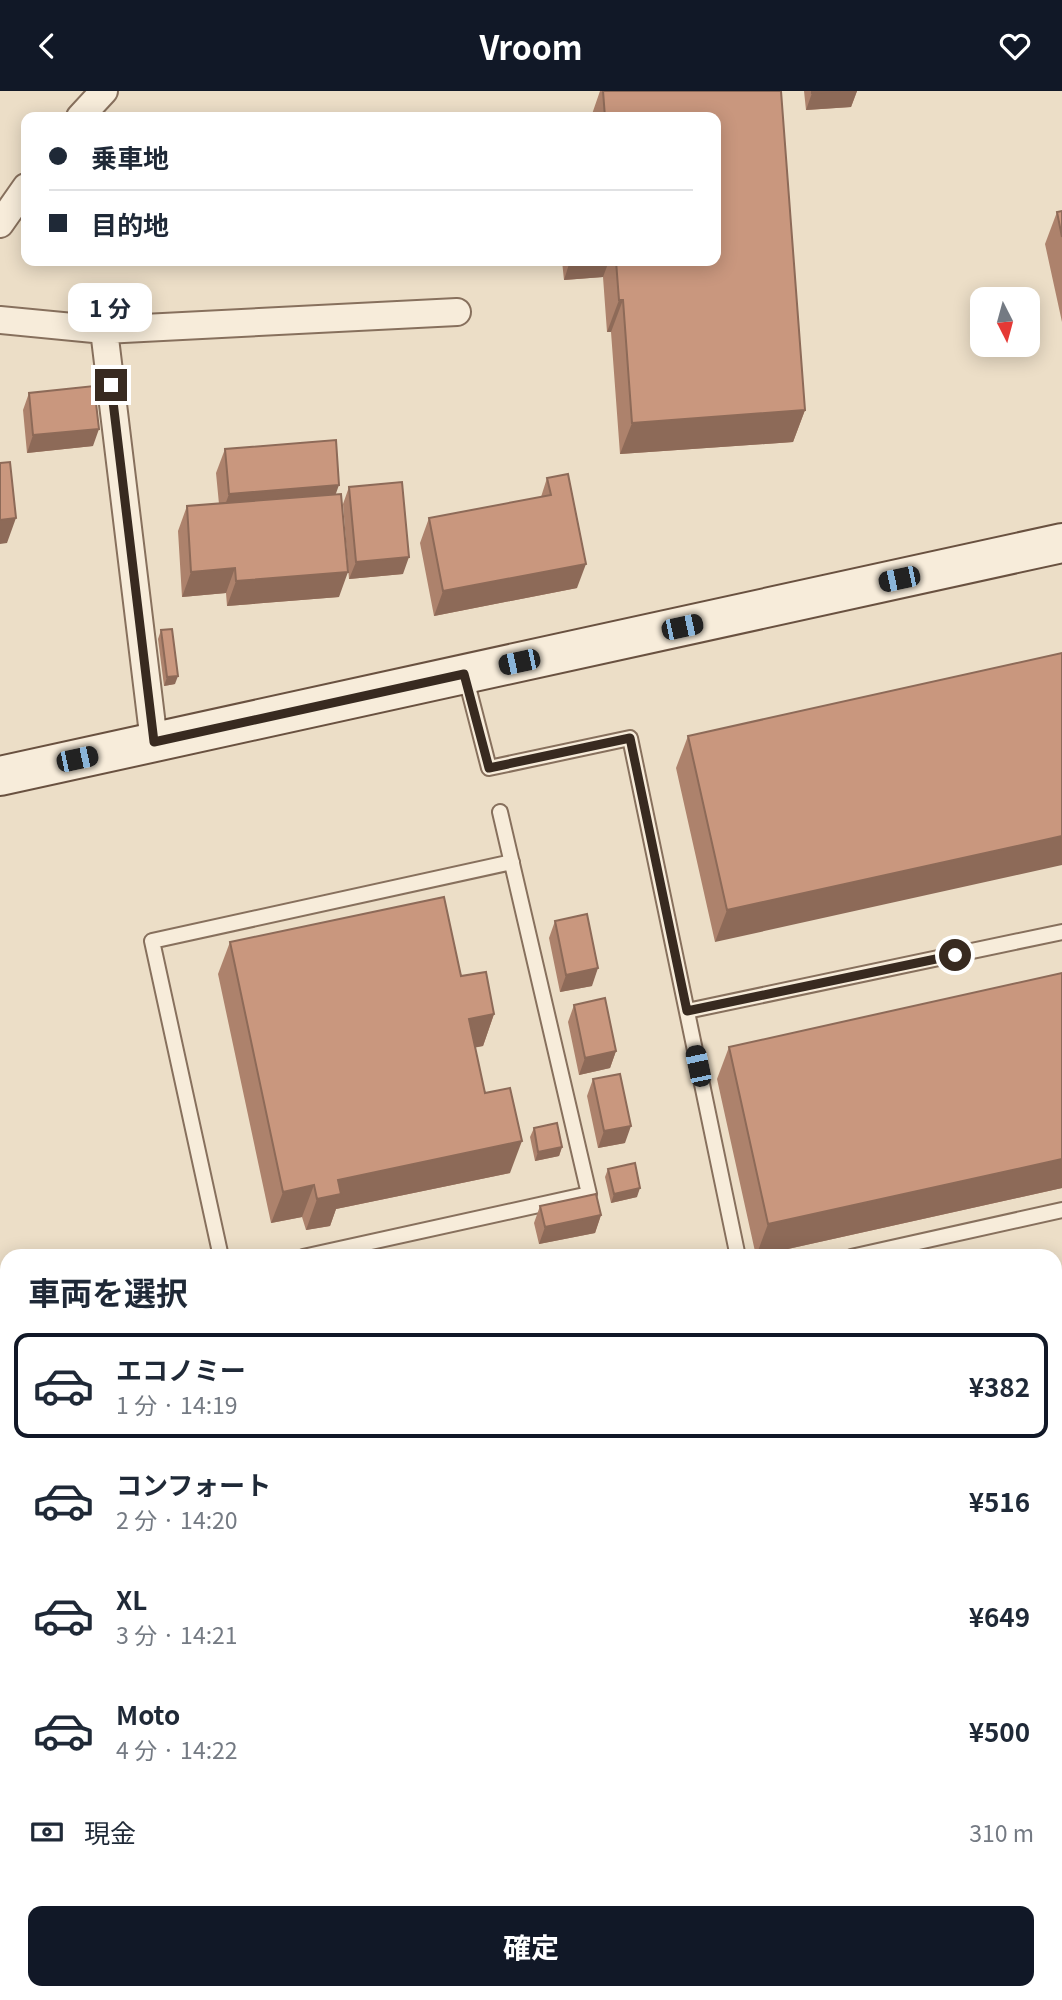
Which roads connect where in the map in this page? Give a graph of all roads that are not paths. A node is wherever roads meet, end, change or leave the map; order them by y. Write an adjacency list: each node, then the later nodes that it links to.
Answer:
1 (104, 91): 2 (street)
2 (85, 112)
3 (21, 194): 4 (street)
4 (0, 224)
5 (457, 312): 7 (street)
6 (0, 320): 7 (street)
7 (104, 330): 10 (street)
8 (1062, 543): 9 (street)
9 (464, 674): 10 (street); 15 (lane)
10 (154, 742): 11 (street)
11 (0, 776)
12 (500, 812): 13 (lane)
13 (512, 862): 17 (lane); 18 (lane)
14 (1062, 932): 15 (lane)
15 (687, 1011): 19 (lane)
16 (1062, 1210): 20 (lane)
17 (219, 1249)
18 (339, 1249)
19 (736, 1249)
20 (887, 1249)

